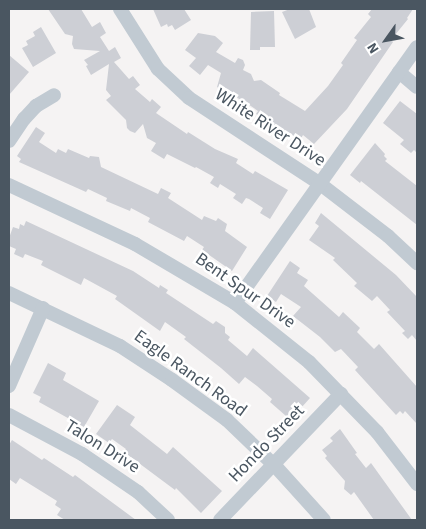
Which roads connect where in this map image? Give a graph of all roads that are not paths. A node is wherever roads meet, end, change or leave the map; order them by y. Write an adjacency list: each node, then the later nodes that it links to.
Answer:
1 (120, 9): 7 (street, White River Drive)
2 (417, 47): 3 (street)
3 (399, 72): 4 (street); 7 (street)
4 (417, 87)
5 (54, 95): 6 (street)
6 (9, 141)
7 (319, 183): 9 (street, White River Drive); 11 (street)
8 (9, 185): 11 (street, Bent Spur Drive)
9 (417, 263)
10 (9, 293): 12 (street, Eagle Ranch Road)
11 (234, 303): 14 (street, Bent Spur Drive)
12 (44, 308): 13 (street); 16 (street, Eagle Ranch Road)
13 (9, 386)
14 (341, 394): 16 (street, Hondo Street); 17 (street, Bent Spur Drive)
15 (9, 416): 18 (street, Talon Drive)
16 (274, 464): 19 (street, Hondo Street); 20 (street, Eagle Ranch Road)
17 (417, 484)
18 (168, 520)
19 (220, 520)
20 (324, 520)

